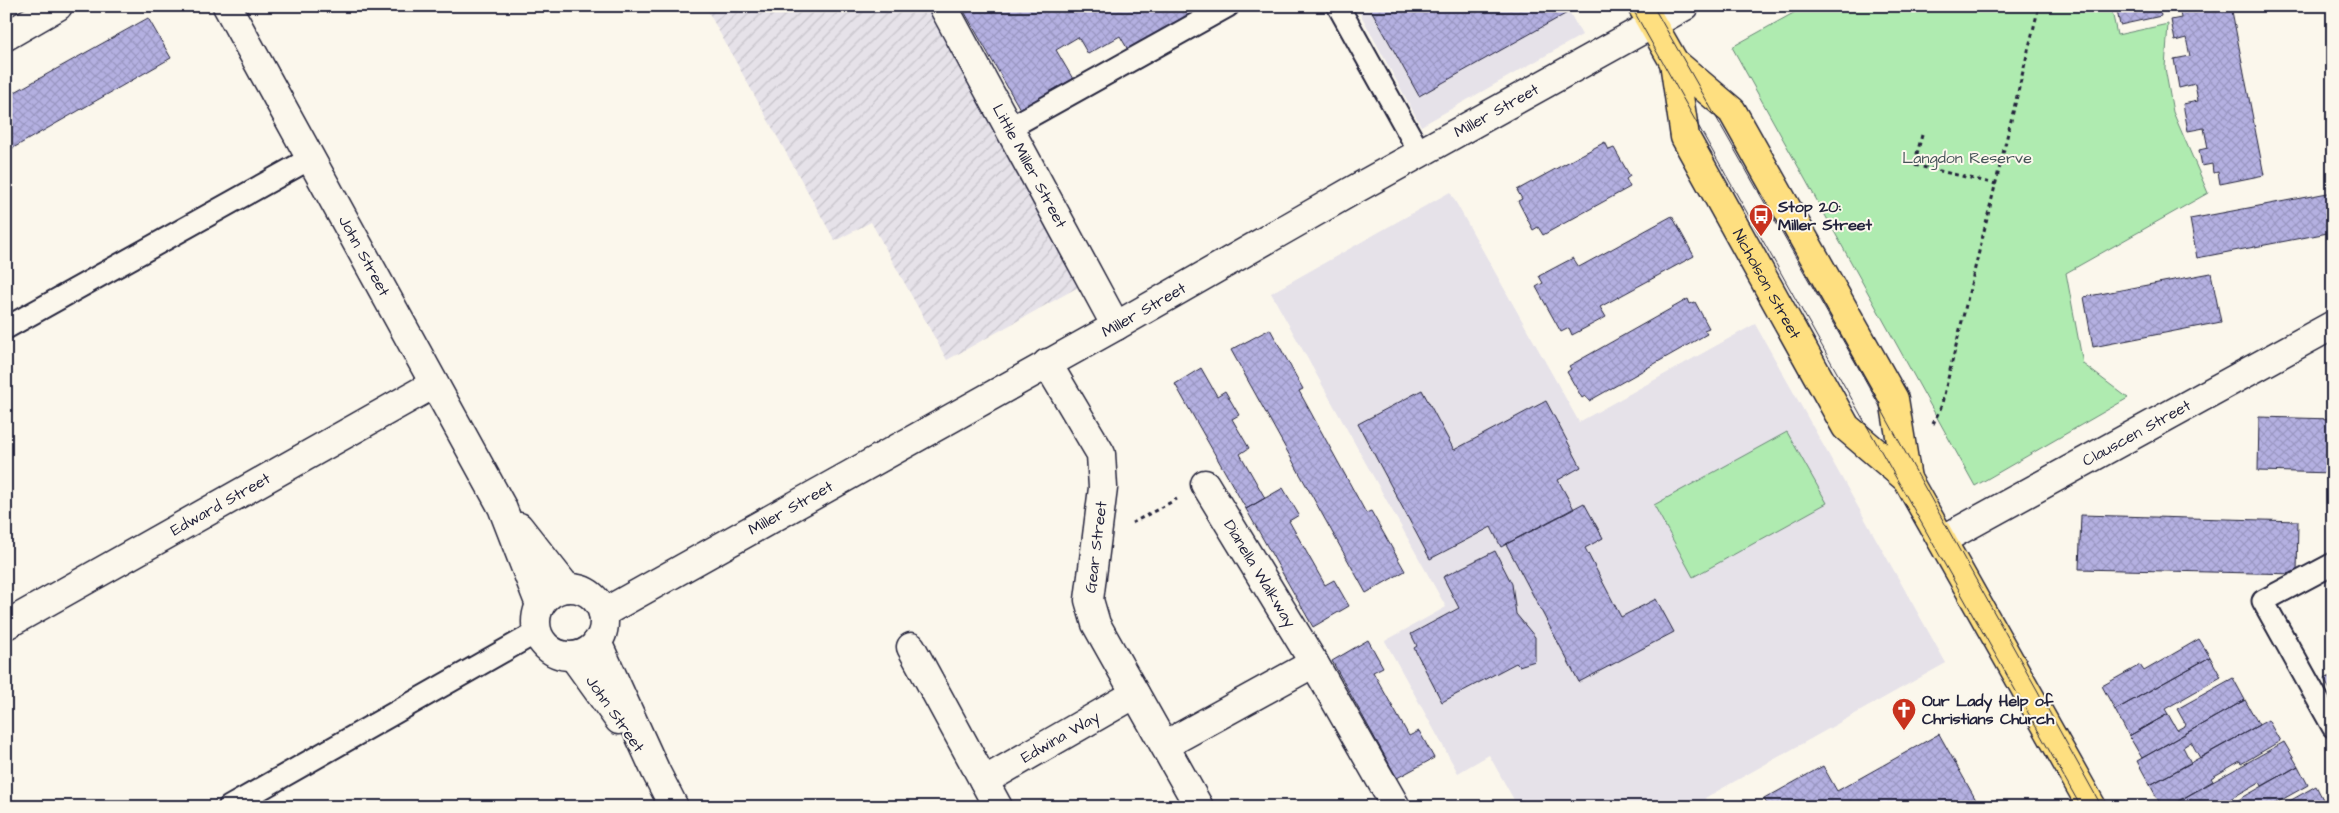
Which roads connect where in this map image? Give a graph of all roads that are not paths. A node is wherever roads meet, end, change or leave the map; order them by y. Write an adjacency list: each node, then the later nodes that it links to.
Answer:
1 (58, 6): 8 (street)
2 (226, 6): 12 (street, John Street)
3 (943, 6): 10 (street, Little Miller Street)
4 (1228, 6): 10 (lane)
5 (1338, 6): 11 (lane)
6 (1686, 6): 7 (street, Miller Street)
7 (1648, 15): 9 (main road, Nicholson Street); 11 (street, Miller Street)
8 (6, 36)
9 (1674, 62): 18 (main road, Nicholson Street); 18 (main road, Nicholson Street)
10 (1009, 128): 14 (street, Little Miller Street)
11 (1421, 155): 14 (street, Miller Street)
12 (311, 158): 15 (lane); 17 (street, John Street)
13 (2333, 325): 21 (street, Clauscen Street)
14 (1116, 326): 16 (street, Miller Street)
15 (6, 328)
16 (1047, 363): 25 (street, Miller Street); 32 (street, Gear Street)
17 (434, 384): 20 (street, John Street); 26 (street, Edward Street)
18 (1907, 479): 21 (main road, Nicholson Street)
19 (1205, 484): 31 (street, Dianella Walkway)
20 (502, 507): 23 (street, John Street); 24 (street, John Street)
21 (1942, 540): 42 (main road, Nicholson Street)
22 (2333, 564): 33 (lane)
23 (567, 588): 24 (street); 25 (street)
24 (540, 606): 27 (street)
25 (603, 613): 28 (street)
26 (6, 625)
27 (537, 632): 30 (street); 37 (lane)
28 (597, 642): 30 (street); 35 (street, John Street)
29 (911, 647): 36 (street)
30 (573, 656): 35 (street, John Street)
31 (1314, 663): 34 (street); 41 (street, Dianella Walkway)
32 (1135, 694): 34 (street, Gear Street); 36 (street, Edwina Way)
33 (2333, 727)
34 (1164, 745): 40 (street, Gear Street)
35 (656, 772): 38 (street, John Street)
36 (984, 781): 39 (street)
37 (229, 807)
38 (674, 807)
39 (998, 807)
40 (1200, 807)
41 (1396, 807)
42 (2092, 807)

